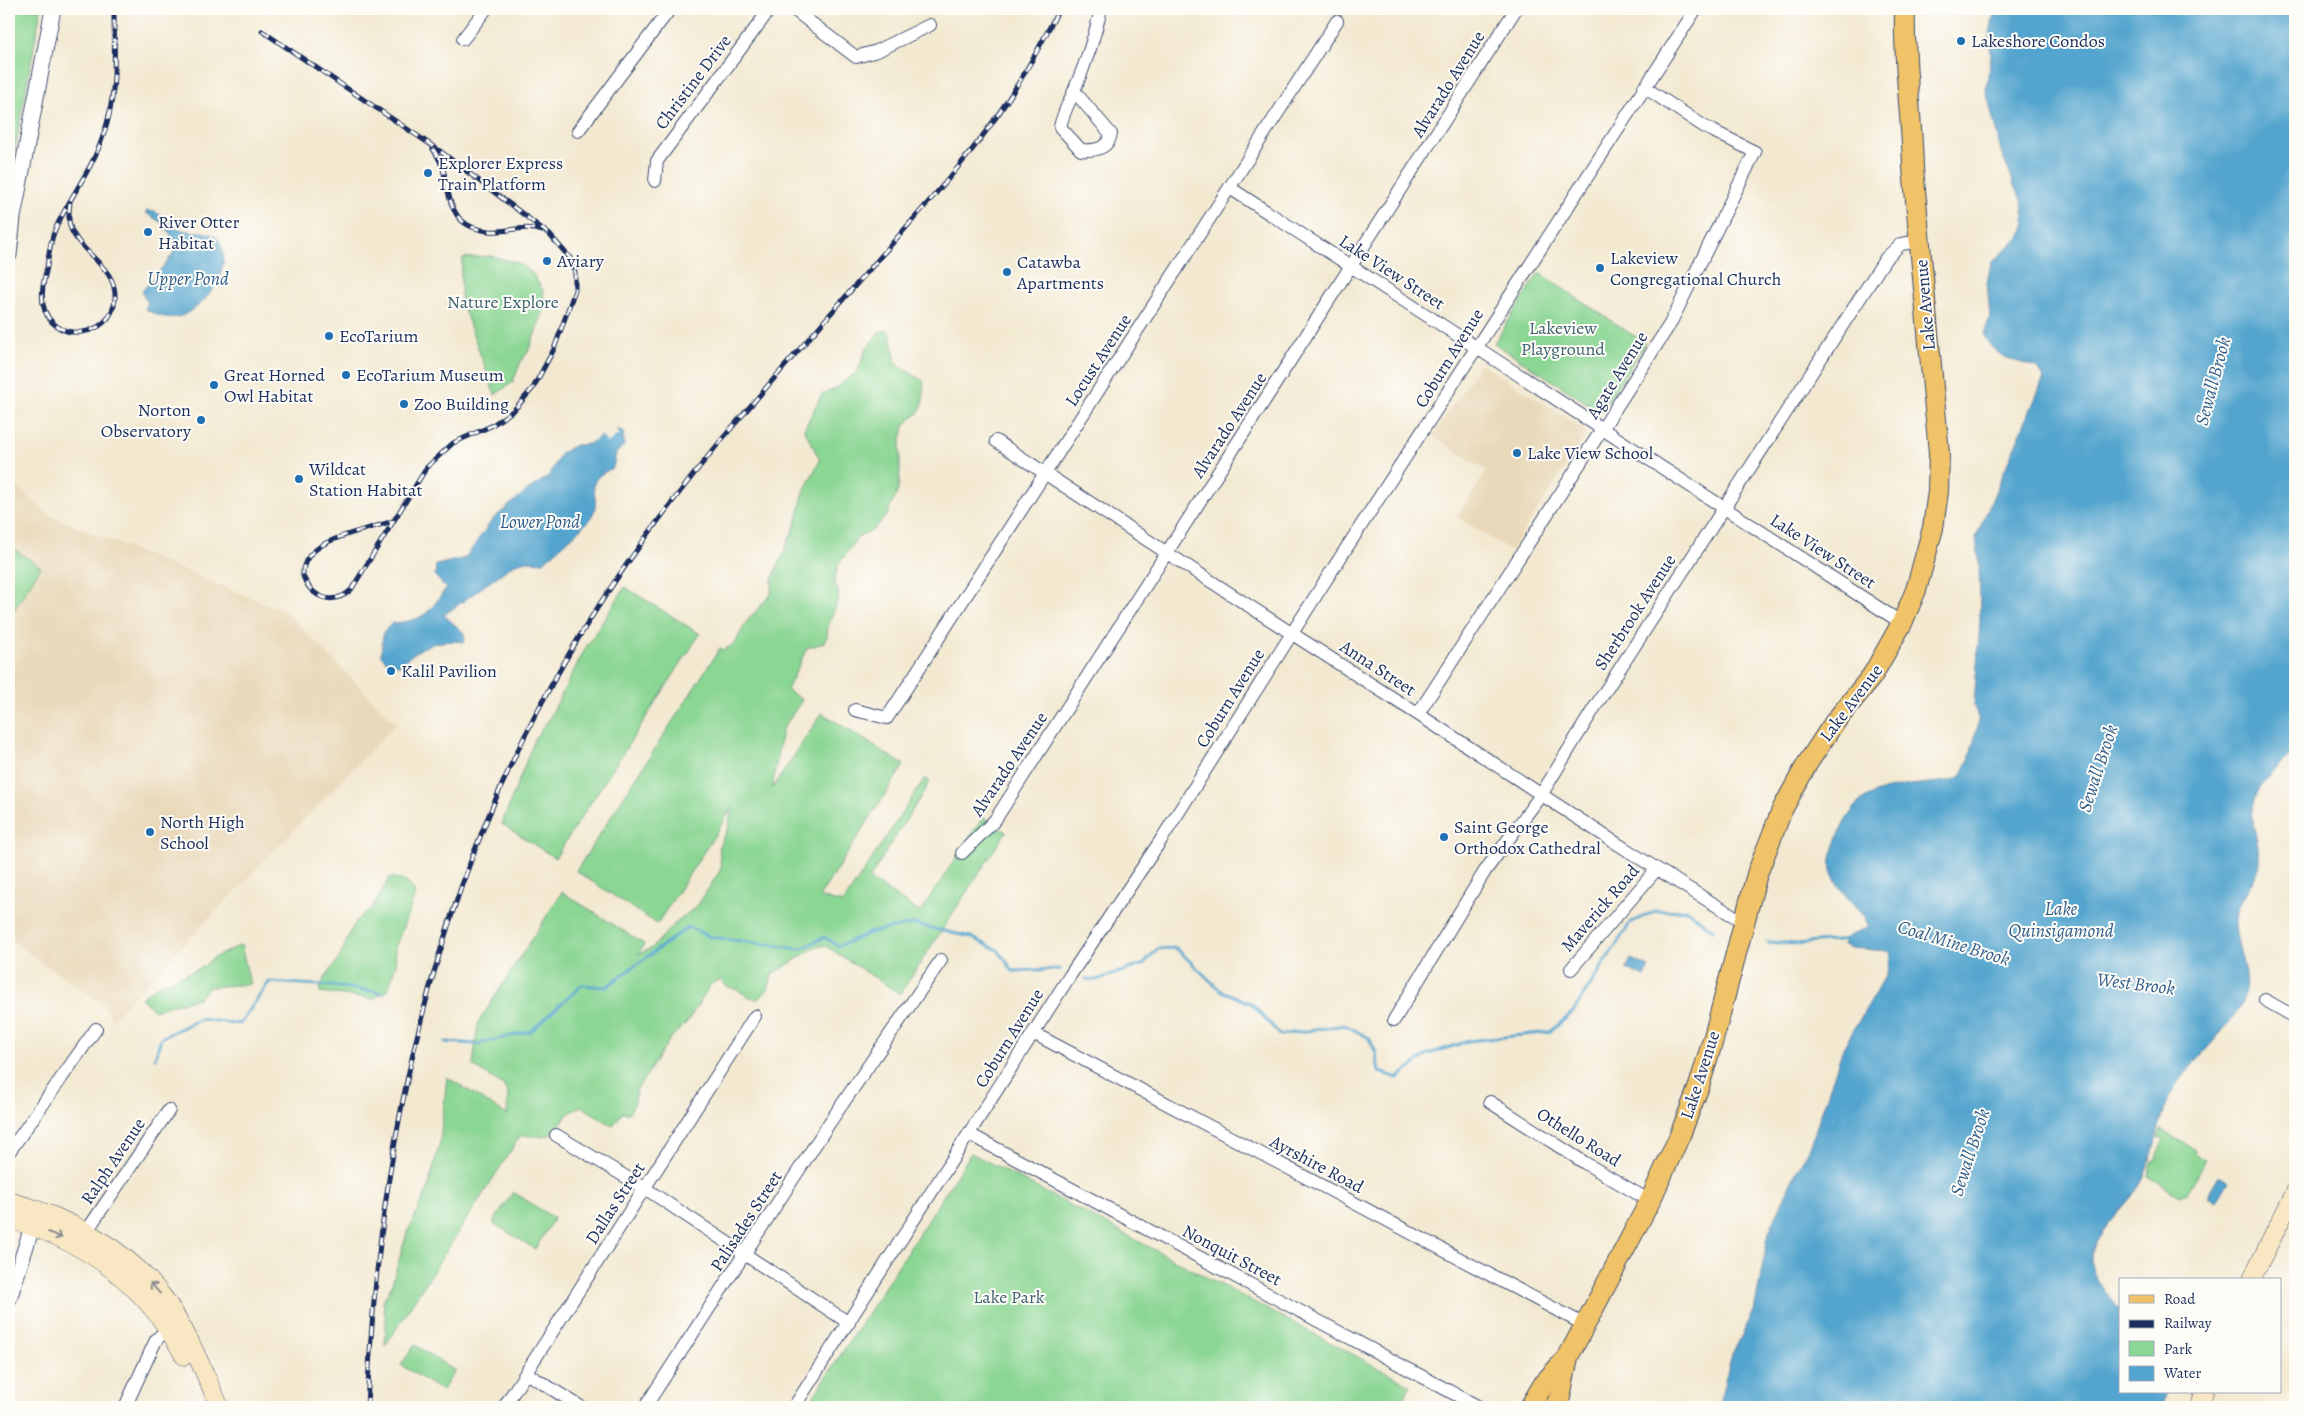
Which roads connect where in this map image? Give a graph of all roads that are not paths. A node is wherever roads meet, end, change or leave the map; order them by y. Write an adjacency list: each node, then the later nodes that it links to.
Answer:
1 (53, 9): 19 (street)
2 (486, 9): 12 (street)
3 (670, 9): 15 (street)
4 (770, 9): 16 (street, Christine Drive)
5 (793, 9): 11 (street)
6 (1101, 9): 14 (street)
7 (1516, 9): 20 (street, Alvarado Avenue)
8 (1696, 9): 13 (street, Coburn Avenue)
9 (1905, 9): 18 (main road, Lake Avenue)
10 (1337, 21): 17 (street, Locust Avenue)
11 (930, 26)
12 (463, 39)
13 (1644, 87): 21 (street, Coburn Avenue); 22 (street, Agate Avenue)
14 (1074, 91): 14 (street)
15 (578, 131)
16 (656, 181)
17 (1230, 188): 20 (street, Lake View Street); 24 (street, Locust Avenue)
18 (1920, 241): 25 (street, Sherbrook Avenue); 27 (main road, Lake Avenue)
19 (9, 254)
20 (1352, 266): 21 (street, Lake View Street); 26 (street, Alvarado Avenue)
21 (1476, 348): 22 (street, Lake View Street); 28 (street, Coburn Avenue)
22 (1602, 431): 25 (street, Lake View Street); 30 (street, Agate Avenue)
23 (996, 441): 24 (street, Anna Street)
24 (1045, 473): 26 (street, Anna Street); 29 (street, Locust Avenue)
25 (1724, 509): 27 (street, Lake View Street); 31 (street, Sherbrook Avenue)
26 (1167, 554): 28 (street, Anna Street); 32 (street, Alvarado Avenue)
27 (1902, 623): 34 (main road, Lake Avenue)
28 (1292, 633): 30 (street, Anna Street); 42 (street, Coburn Avenue)
29 (855, 710)
30 (1418, 714): 31 (street, Anna Street)
31 (1540, 795): 33 (street, Anna Street); 40 (street, Sherbrook Avenue)
32 (962, 853)
33 (1656, 870): 34 (street, Anna Street); 36 (street, Maverick Road)
34 (1744, 922): 51 (main road, Lake Avenue)
35 (941, 960): 56 (street, Palisades Street)
36 (1571, 970)
37 (2265, 1000): 39 (street)
38 (755, 1016): 48 (street, Dallas Street)
39 (2295, 1017)
40 (1394, 1020)
41 (96, 1029): 47 (street)
42 (1034, 1033): 45 (street, Coburn Avenue); 61 (street, Ayrshire Road)
43 (1490, 1102): 51 (street, Othello Road)
44 (169, 1110): 55 (street, Ralph Avenue)
45 (969, 1134): 59 (street, Coburn Avenue); 72 (street, Nonquit Street)
46 (556, 1135): 48 (street)
47 (9, 1152)
48 (646, 1189): 56 (street); 63 (street, Dallas Street)
49 (2295, 1193): 57 (main road)
50 (9, 1201): 52 (main road)
51 (1650, 1201): 61 (main road, Lake Avenue)
52 (38, 1209): 54 (street); 55 (main road)
53 (9, 1219): 54 (main road)
54 (32, 1226): 58 (street); 60 (main road, one-way to 60)
55 (86, 1232): 60 (main road, one-way to 55)
56 (746, 1255): 59 (street); 70 (street, Palisades Street)
57 (2252, 1278)
58 (9, 1299)
59 (849, 1322): 71 (street, Coburn Avenue)
60 (173, 1324): 65 (street); 66 (main road); 67 (main road)
61 (1585, 1325): 62 (main road, Lake Avenue)
62 (1568, 1357): 73 (main road, Lake Avenue); 74 (main road, Lake Avenue)
63 (526, 1373): 68 (street, Dallas Street); 69 (street)
64 (2203, 1394): 75 (main road)
65 (125, 1407)
66 (209, 1407)
67 (220, 1407)
68 (504, 1407)
69 (581, 1407)
70 (645, 1407)
71 (794, 1407)
72 (1479, 1407)
73 (1530, 1407)
74 (1556, 1407)
75 (2200, 1407)

